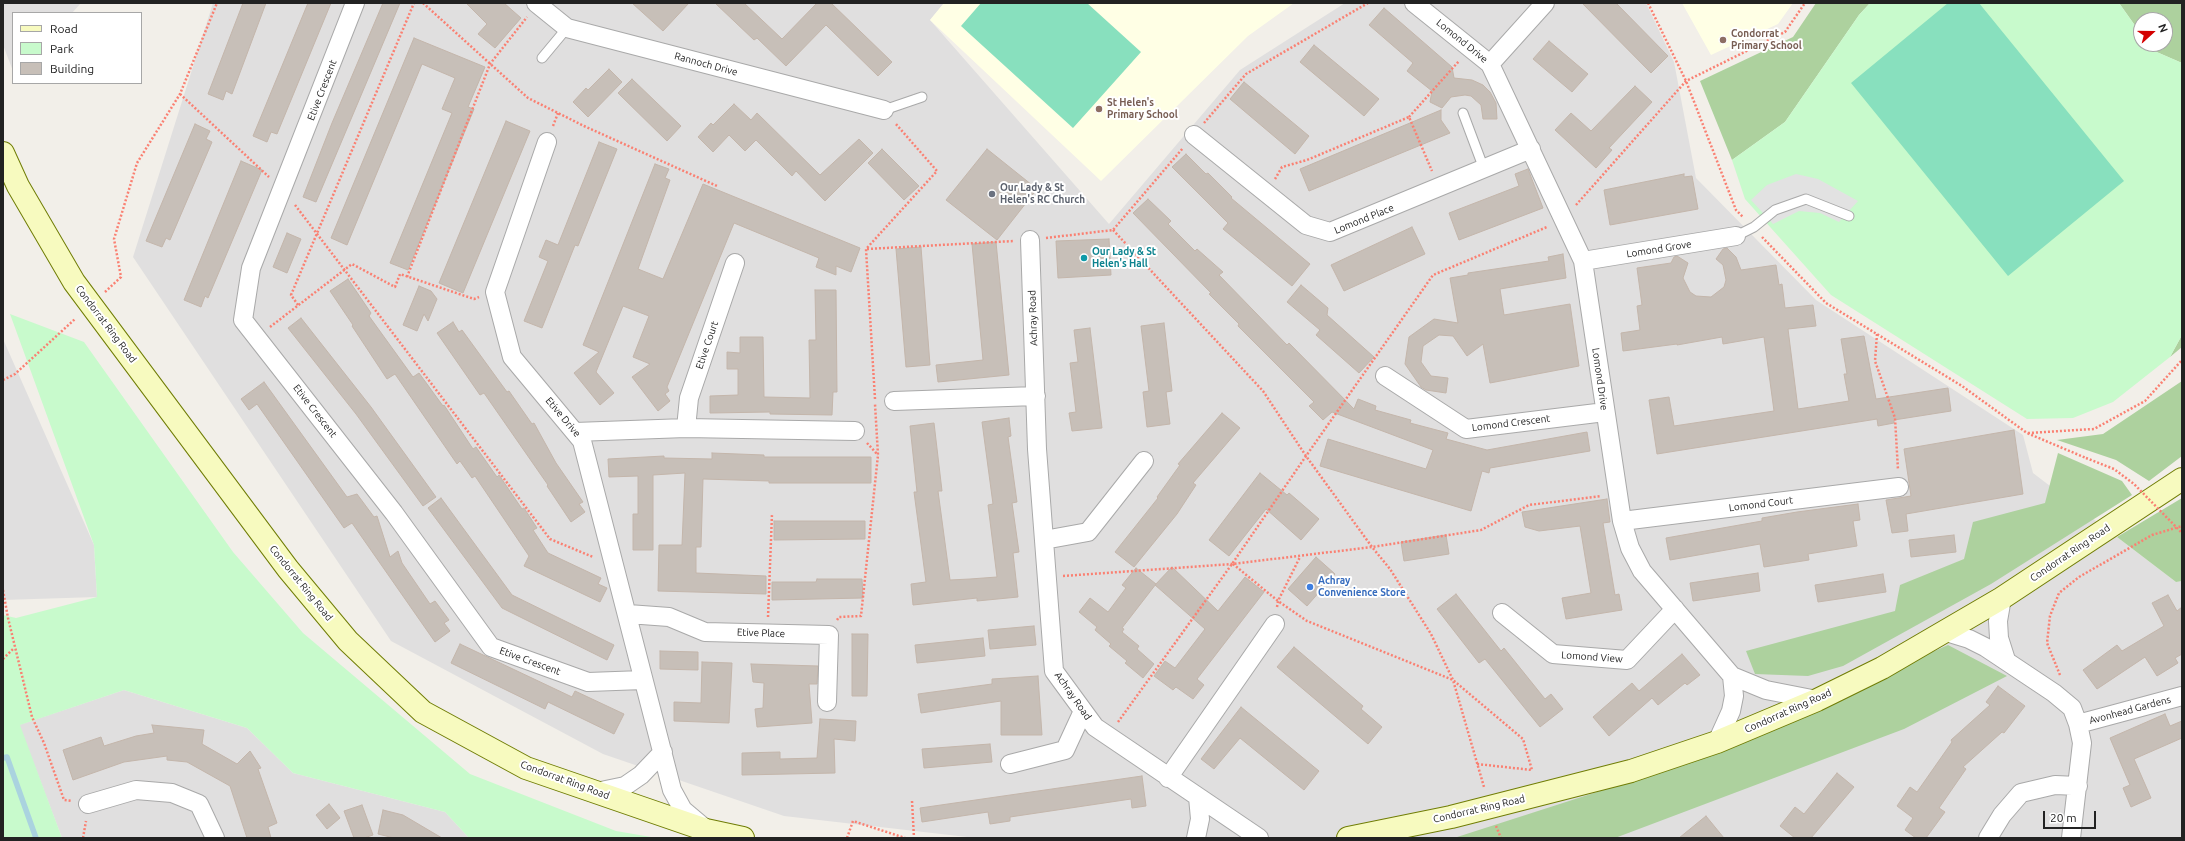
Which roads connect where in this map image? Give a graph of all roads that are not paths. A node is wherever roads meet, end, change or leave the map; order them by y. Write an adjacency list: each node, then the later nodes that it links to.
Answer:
1 (355, 3): 41 (street, Etive Crescent)
2 (1414, 3): 7 (street, Lomond Drive)
3 (1545, 3): 7 (street, Lomond Drive)
4 (537, 4): 5 (street, Rannoch Drive)
5 (567, 28): 6 (lane); 9 (street, Rannoch Drive)
6 (542, 58)
7 (1490, 64): 13 (street, Lomond Drive)
8 (922, 97): 9 (lane)
9 (884, 110)
10 (1463, 113): 15 (lane)
11 (1194, 135): 15 (street, Lomond Place)
12 (547, 142): 27 (street, Etive Drive)
13 (1531, 149): 15 (street, Lomond Place); 19 (street, Lomond Drive)
14 (3, 153): 52 (street, Condorrat Ring Road)
15 (1484, 169)
16 (1849, 216): 17 (lane)
17 (1736, 236): 19 (street, Lomond Grove)
18 (1030, 240): 22 (street, Achray Road)
19 (1582, 261): 24 (street, Lomond Drive)
20 (735, 263): 25 (street, Etive Court)
21 (1385, 376): 24 (street, Lomond Crescent)
22 (1036, 396): 23 (street); 32 (street, Achray Road)
23 (894, 401)
24 (1605, 412): 31 (street, Lomond Drive)
25 (686, 428): 26 (street); 27 (street)
26 (855, 431)
27 (575, 432): 36 (street, Etive Drive)
28 (1144, 461): 32 (street)
29 (2182, 479): 33 (street, Condorrat Ring Road)
30 (1899, 487): 31 (street, Lomond Court)
31 (1622, 521): 34 (street, Lomond Drive)
32 (1044, 540): 45 (street, Achray Road)
33 (2002, 598): 38 (street, Condorrat Ring Road); 39 (street)
34 (1675, 609): 35 (street, Lomond View); 40 (street, Lomond Drive)
35 (1502, 613)
36 (628, 614): 41 (street, Etive Drive); 44 (street, Etive Place)
37 (1275, 624): 50 (street)
38 (1946, 632): 39 (street); 43 (street, Condorrat Ring Road)
39 (2006, 660): 46 (street)
40 (1732, 676): 43 (street); 47 (street)
41 (643, 680): 48 (street, Etive Drive)
42 (2182, 696): 46 (street, Avonhead Gardens)
43 (1816, 700): 47 (street, Condorrat Ring Road)
44 (827, 702)
45 (1083, 711): 49 (street); 50 (street, Achray Road)
46 (2078, 724): 51 (street)
47 (1717, 742): 60 (street, Condorrat Ring Road)
48 (663, 752): 52 (street); 55 (street, Etive Drive)
49 (1010, 764)
50 (1168, 778): 53 (street, Achray Road)
51 (2078, 786): 61 (street); 62 (street)
52 (596, 792): 55 (street, Condorrat Ring Road)
53 (1198, 798): 58 (street); 59 (street, Achray Road)
54 (88, 804): 56 (street)
55 (706, 830): 57 (street, Condorrat Ring Road)
56 (215, 838)
57 (743, 838)
58 (1196, 838)
59 (1259, 838)
60 (1348, 838)
61 (1988, 838)
62 (2071, 838)

